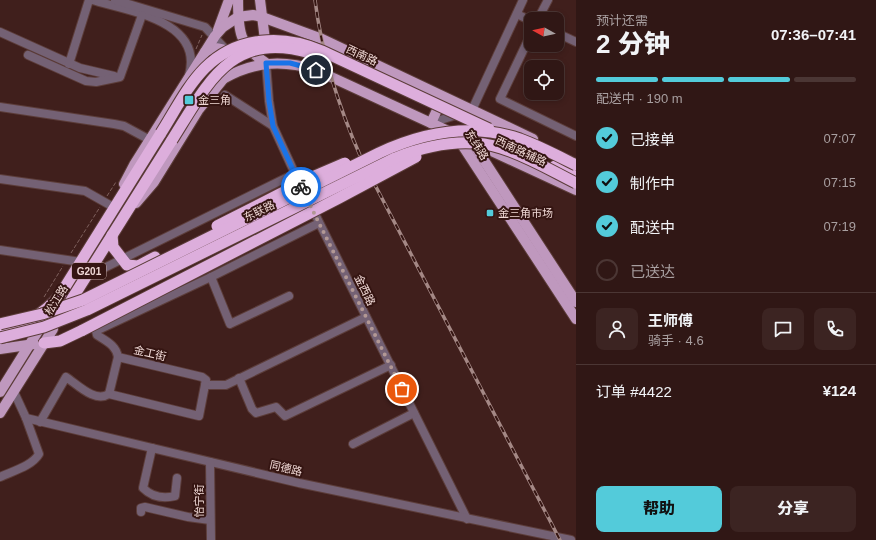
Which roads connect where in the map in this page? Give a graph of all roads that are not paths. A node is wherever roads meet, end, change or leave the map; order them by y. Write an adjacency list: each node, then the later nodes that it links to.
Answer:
1 (89, 0): 26 (street)
2 (92, 0): 11 (street)
3 (115, 0): 16 (street)
4 (229, 0): 15 (main road)
5 (238, 0): 12 (main road)
6 (260, 0): 13 (main road)
7 (523, 0): 10 (street)
8 (548, 0): 9 (street)
9 (542, 12)
10 (517, 14): 14 (street); 33 (street)
11 (142, 15): 27 (street); 28 (street)
12 (238, 17): 13 (main road, 西南路); 15 (street); 18 (main road); 25 (main road)
13 (262, 17): 25 (main road); 31 (main road, 西南路)
14 (524, 18)
15 (221, 23): 16 (street); 18 (main road)
16 (205, 27): 18 (street)
17 (0, 32): 26 (street)
18 (215, 36): 22 (main road); 23 (street)
19 (564, 37): 20 (street)
20 (576, 42)
21 (524, 49): 38 (street)
22 (204, 52): 23 (main road); 28 (main road)
23 (230, 54): 29 (main road)
24 (28, 55): 27 (street)
25 (266, 63): 29 (main road); 34 (main road); 35 (street, 金西路)
26 (70, 64): 27 (street)
27 (120, 77)
28 (188, 78): 39 (main road)
29 (225, 78): 54 (main road)
30 (225, 95): 35 (street)
31 (443, 96): 33 (main road, 西南路); 34 (main road)
32 (0, 107): 39 (street)
33 (472, 110): 34 (street); 37 (main road, 东纬路); 41 (main road, 东纬路); 44 (main road, 西南路辅路)
34 (431, 123): 37 (main road)
35 (273, 126): 48 (street, 金西路)
36 (161, 133): 45 (highway, 西南路 / G201, bridge); 53 (highway, 松江路)
37 (455, 134): 41 (main road, 西南路辅路); 66 (main road, 东纬路)
38 (576, 136)
39 (150, 140): 53 (main road)
40 (172, 140): 45 (highway, 西南路 / G201, bridge); 54 (highway, 松江路 / G201)
41 (472, 142): 52 (main road, 西南路辅路); 64 (main road, 东纬路)
42 (448, 144): 51 (highway, 东联路, bridge); 73 (highway, 东联路, bridge); 74 (highway, bridge)
43 (395, 146): 46 (highway, 东联路, bridge); 58 (highway, bridge); 68 (highway, 东联路, bridge)
44 (576, 160)
45 (556, 164): 47 (highway, 西南路 / G201); 49 (highway, 西南路 / G201)
46 (576, 165)
47 (576, 170)
48 (294, 174): 55 (street, 金西路); 58 (street)
49 (576, 177)
50 (0, 180): 53 (street)
51 (576, 183)
52 (576, 190)
53 (115, 208): 59 (highway, 松江路 / G201)
54 (126, 214): 56 (highway, 松江路 / G201)
55 (319, 223): 60 (street, 金工街); 65 (street, 金西路)
56 (112, 235): 58 (highway); 61 (highway, 松江路 / G201)
57 (0, 250): 59 (street)
58 (121, 260): 61 (street)
59 (81, 262): 62 (highway, 松江路 / G201)
60 (211, 277): 63 (street); 77 (street, 金工街)
61 (86, 278): 70 (highway, 松江路 / G201)
62 (60, 295): 67 (highway, G201); 72 (main road, 松江路)
63 (289, 296)
64 (576, 302)
65 (366, 317): 78 (street, 金西路); 79 (street)
66 (576, 319)
67 (29, 321): 69 (main road); 71 (highway, G201)
68 (0, 324)
69 (0, 327)
70 (53, 329): 72 (highway); 74 (main road, 松江路)
71 (0, 331)
72 (38, 332): 73 (highway); 75 (main road, 松江路)
73 (0, 338)
74 (44, 343): 75 (main road); 82 (main road, 松江路)
75 (29, 345): 76 (main road); 81 (main road, 松江路)
76 (0, 349)
77 (118, 357): 80 (street, 金工街); 83 (street)
78 (391, 365): 79 (street); 85 (street, 金西路)
79 (239, 378): 80 (street)
80 (205, 385): 83 (street)
81 (0, 392)
82 (14, 392): 84 (main road, 松江路); 86 (street)
83 (109, 394): 87 (street)
84 (0, 413)
85 (414, 413): 88 (street); 94 (street, 金西路)
86 (26, 418): 87 (street, 同德路); 91 (street)
87 (40, 422): 89 (street, 同德路)
88 (353, 444)
89 (152, 448): 90 (street, 同德路); 92 (street)
90 (210, 462): 94 (street, 同德路); 95 (street, 怡宁街)
91 (0, 477)
92 (177, 478)
93 (141, 512): 95 (street)
94 (467, 519): 96 (street, 同德路)
95 (210, 520): 97 (street, 怡宁街)
96 (537, 536): 98 (street, 同德路)
97 (210, 540)
98 (570, 540)

